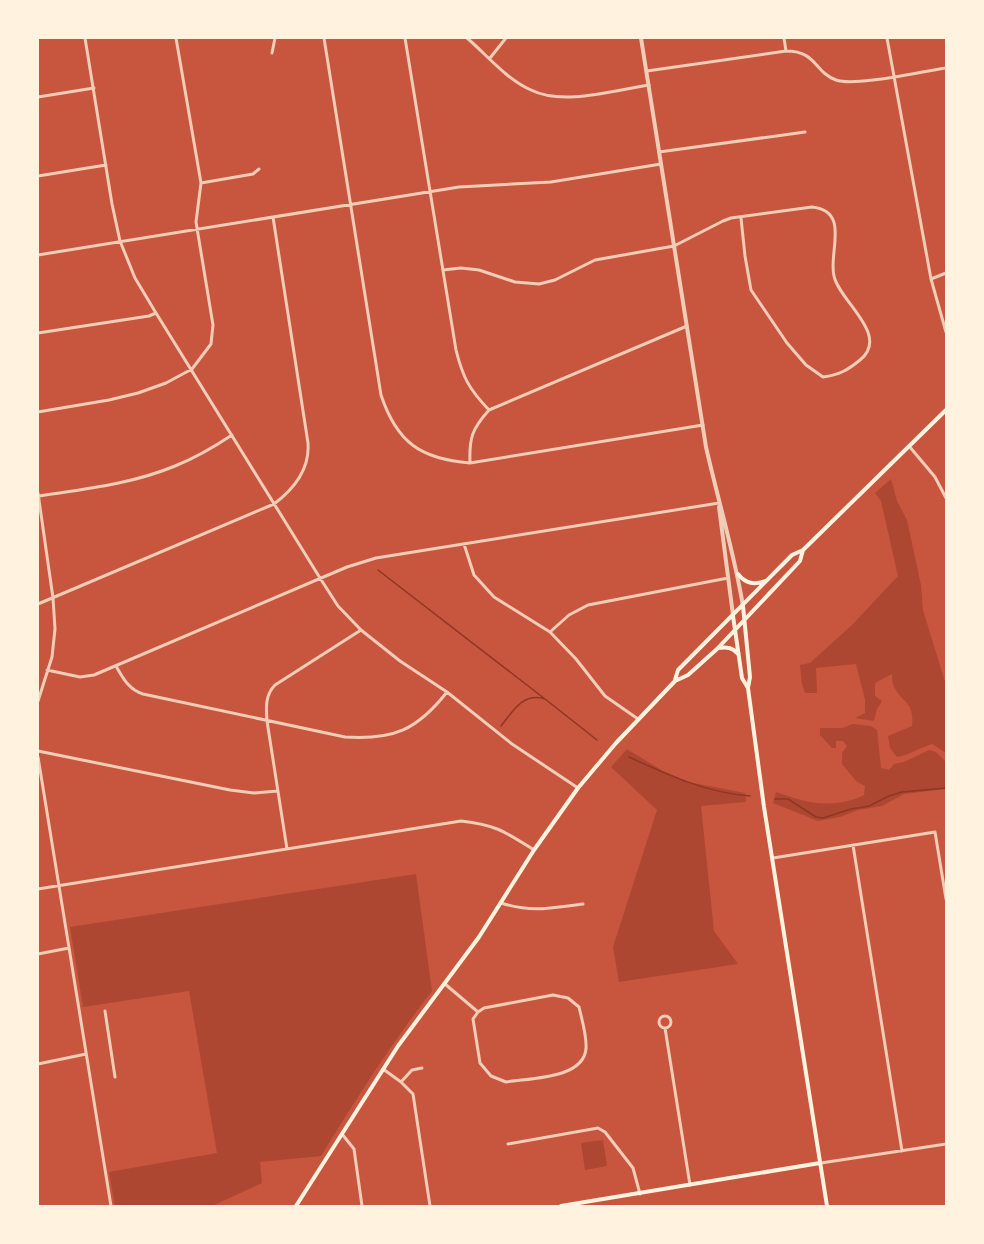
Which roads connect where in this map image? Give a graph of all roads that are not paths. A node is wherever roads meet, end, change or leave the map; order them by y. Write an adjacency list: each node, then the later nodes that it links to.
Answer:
1 (86, 38): 18 (street)
2 (176, 38): 26 (street)
3 (275, 38): 12 (street)
4 (324, 38): 28 (street)
5 (405, 38): 27 (street)
6 (467, 38): 13 (street)
7 (506, 38): 13 (street)
8 (641, 38): 15 (street)
9 (784, 38): 11 (street)
10 (887, 38): 16 (street)
11 (786, 51): 15 (street); 16 (street)
12 (272, 53)
13 (490, 58): 17 (street)
14 (946, 68): 16 (street)
15 (646, 71): 17 (street)
16 (893, 76): 37 (street)
17 (649, 85): 21 (street)
18 (94, 88): 19 (street); 23 (street)
19 (38, 97)
20 (805, 132): 21 (street)
21 (659, 152): 22 (street)
22 (661, 164): 27 (street); 33 (street)
23 (106, 165): 25 (street); 32 (street)
24 (259, 169): 26 (street)
25 (38, 176)
26 (201, 183): 31 (street)
27 (430, 192): 28 (street); 35 (street)
28 (351, 205): 29 (street); 49 (street)
29 (273, 217): 31 (street); 53 (street)
30 (741, 218): 30 (street); 33 (street)
31 (196, 229): 32 (street); 42 (street)
32 (120, 241): 34 (street); 38 (street)
33 (674, 246): 35 (street); 39 (street)
34 (38, 255)
35 (443, 270): 43 (street)
36 (946, 273): 37 (street)
37 (930, 279): 40 (street)
38 (156, 313): 41 (street); 42 (street)
39 (687, 326): 43 (street); 46 (street)
40 (946, 332)
41 (38, 333)
42 (192, 369): 45 (street); 47 (street)
43 (489, 410): 49 (street)
44 (946, 410): 48 (main road)
45 (38, 412)
46 (703, 425): 49 (street); 52 (street)
47 (232, 435): 50 (street); 53 (street)
48 (909, 446): 51 (street); 55 (main road)
49 (470, 463)
50 (38, 494): 60 (street)
51 (946, 498)
52 (719, 503): 54 (street); 56 (street); 58 (street)
53 (274, 504): 57 (street); 60 (street)
54 (464, 544): 57 (street); 67 (street)
55 (803, 550): 59 (main road); 64 (main road)
56 (738, 574): 59 (main road); 62 (street)
57 (320, 578): 65 (street); 70 (street)
58 (728, 578): 63 (street); 67 (street)
59 (767, 581): 62 (main road)
60 (53, 598): 61 (street); 71 (street)
61 (38, 604)
62 (743, 606): 63 (main road); 64 (main road)
63 (733, 615): 66 (main road); 72 (main road)
64 (745, 620): 66 (main road); 73 (main road)
65 (361, 630): 74 (street); 77 (street)
66 (736, 631): 68 (main road); 69 (main road)
67 (550, 632): 76 (street)
68 (717, 649): 69 (main road); 72 (main road)
69 (740, 656): 73 (main road)
70 (116, 666): 71 (street); 77 (street)
71 (47, 670): 75 (street)
72 (675, 681): 76 (main road)
73 (748, 688): 85 (main road)
74 (447, 692): 77 (street); 80 (street)
75 (38, 701)
76 (639, 719): 80 (main road)
77 (267, 722): 81 (street)
78 (38, 751): 81 (street)
79 (38, 757): 86 (street)
80 (578, 788): 84 (main road)
81 (278, 791): 83 (street)
82 (853, 844): 85 (street); 88 (street); 106 (street)
83 (287, 849): 84 (street); 86 (street)
84 (534, 850): 89 (main road)
85 (772, 858): 107 (main road)
86 (59, 886): 87 (street); 91 (street)
87 (38, 889)
88 (946, 899)
89 (501, 903): 90 (street); 93 (main road)
90 (583, 904)
91 (69, 948): 92 (street); 97 (street)
92 (38, 954)
93 (445, 983): 95 (street); 100 (main road)
94 (105, 1011): 101 (street)
95 (478, 1012): 95 (street)
96 (666, 1028): 96 (street); 108 (street)
97 (86, 1054): 98 (street); 110 (street)
98 (38, 1064)
99 (422, 1068): 102 (street)
100 (383, 1069): 102 (street); 103 (main road)
101 (115, 1077)
102 (401, 1082): 113 (street)
103 (342, 1134): 111 (main road); 112 (street)
104 (508, 1144): 109 (street)
105 (946, 1144): 106 (street)
106 (902, 1151): 107 (street)
107 (820, 1163): 108 (main road); 115 (main road)
108 (690, 1185): 109 (main road)
109 (640, 1194): 114 (main road)
110 (111, 1206)
111 (296, 1206)
112 (362, 1206)
113 (430, 1206)
114 (561, 1206)
115 (827, 1206)

